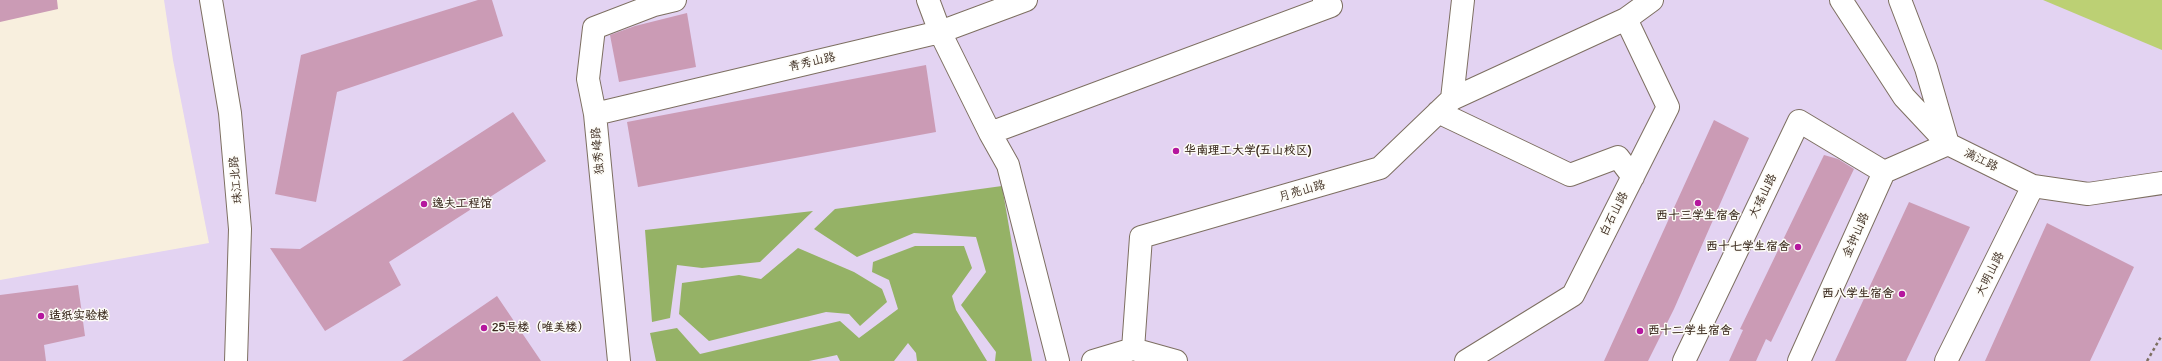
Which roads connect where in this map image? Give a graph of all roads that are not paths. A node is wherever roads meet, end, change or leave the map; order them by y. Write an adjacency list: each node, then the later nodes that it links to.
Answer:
1 (210, 0): 21 (street, 珠江北路)
2 (675, 0): 13 (street, 独秀峰路)
3 (928, 0): 11 (street)
4 (1026, 0): 11 (street, 青秀山路)
5 (1324, 0): 14 (street)
6 (1463, 0): 12 (street)
7 (1652, 0): 10 (street)
8 (1841, 0): 15 (street)
9 (1900, 0): 15 (street)
10 (1626, 19): 12 (street); 17 (street, 白石山路)
11 (940, 32): 13 (street, 青秀山路); 14 (street)
12 (1445, 105): 17 (street); 20 (street, 月亮山路)
13 (594, 114): 22 (street, 独秀峰路)
14 (990, 133): 23 (street)
15 (1948, 144): 16 (street); 19 (street, 漓江路)
16 (1884, 172): 27 (street, 大瑶山路); 28 (street, 金钟山路)
17 (1633, 176): 26 (street, 白石山路)
18 (2162, 183): 19 (street, 漓江路)
19 (2033, 186): 29 (street, 大明山路)
20 (1133, 349): 24 (street); 25 (street)
21 (236, 361)
22 (619, 361)
23 (1058, 361)
24 (1093, 361)
25 (1176, 361)
26 (1466, 361)
27 (1684, 361)
28 (1799, 361)
29 (1946, 361)

